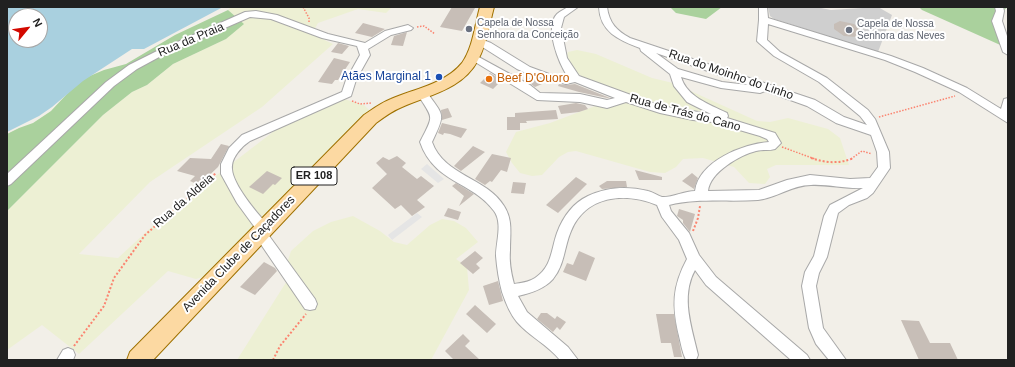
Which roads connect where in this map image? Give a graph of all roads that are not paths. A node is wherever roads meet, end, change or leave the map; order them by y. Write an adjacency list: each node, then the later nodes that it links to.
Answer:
1 (487, 7): 10 (main road, Avenida Clube de Caçadores / ER 108)
2 (574, 7): 13 (street)
3 (603, 7): 8 (street, Rua do Moinho do Linho)
4 (763, 7): 6 (street)
5 (999, 7): 11 (street)
6 (764, 20): 19 (street); 21 (street)
7 (408, 28): 9 (street)
8 (634, 43): 12 (street); 14 (street, Rua do Moinho do Linho)
9 (363, 48): 23 (street, Rua da Praia); 27 (street, Rua da Aldeia)
10 (475, 49): 13 (street); 15 (main road, Avenida Clube de Caçadores / ER 108); 16 (street)
11 (1008, 52)
12 (676, 72): 14 (street); 20 (street)
13 (575, 78): 16 (street, Rua de Trás do Cano)
14 (776, 92): 21 (street, Rua do Moinho do Linho)
15 (422, 93): 27 (main road, Avenida Clube de Caçadores / ER 108); 29 (street)
16 (626, 98): 20 (street, Rua de Trás do Cano)
17 (1008, 102): 18 (street)
18 (1008, 115)
19 (1008, 119)
20 (750, 130): 22 (street); 22 (street)
21 (874, 132): 24 (street)
22 (758, 146): 25 (street)
23 (7, 181)
24 (874, 183): 25 (street); 35 (street)
25 (699, 197): 26 (street)
26 (662, 202): 28 (street); 29 (street)
27 (261, 232): 30 (street); 32 (main road, Avenida Clube de Caçadores / ER 108)
28 (692, 254): 31 (street); 34 (street)
29 (509, 291): 33 (street)
30 (310, 304)
31 (691, 355)
32 (138, 360)
33 (570, 360)
34 (802, 360)
35 (838, 360)

